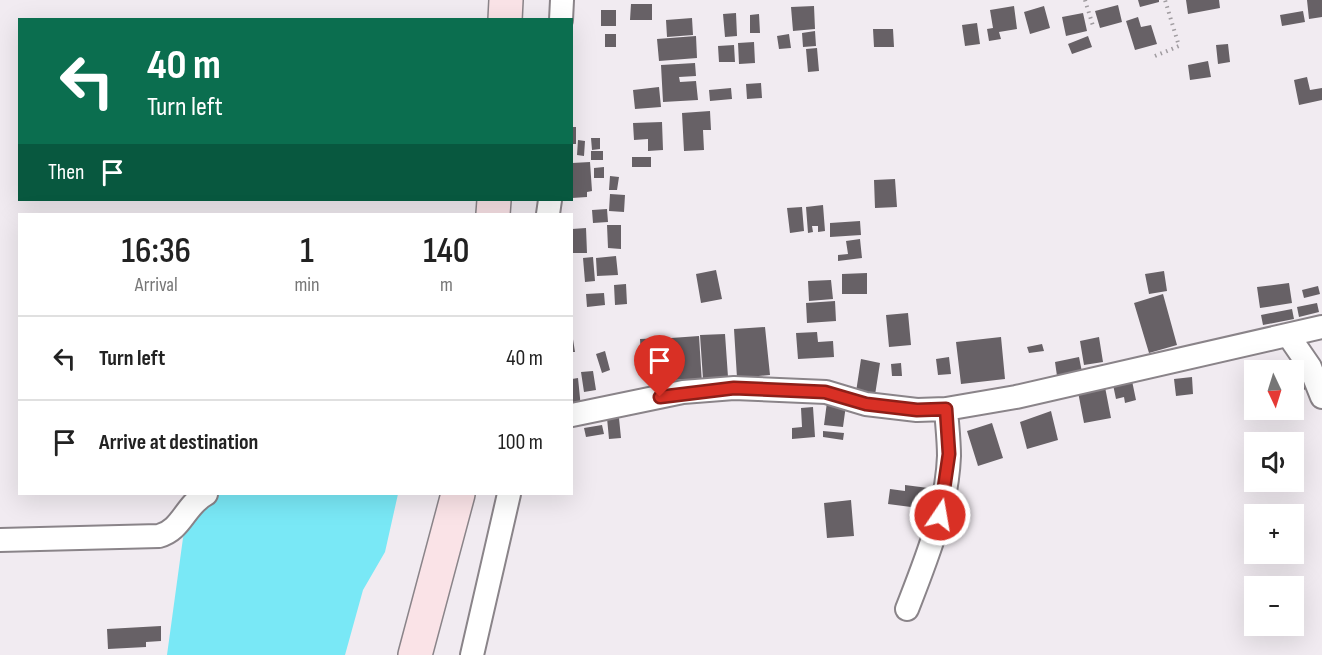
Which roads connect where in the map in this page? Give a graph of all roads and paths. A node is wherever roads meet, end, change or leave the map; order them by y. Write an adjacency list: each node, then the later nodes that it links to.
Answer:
1 (506, 0): 5 (street)
2 (562, 0): 6 (street)
3 (1084, 0): 7 (path)
4 (1165, 0): 8 (path)
5 (505, 18)
6 (561, 18)
7 (1093, 26)
8 (1155, 56)
9 (1322, 327): 10 (street)
10 (1288, 335): 11 (street); 12 (street)
11 (1322, 397)
12 (946, 409): 13 (street); 18 (street)
13 (573, 415)
14 (205, 495): 17 (street)
15 (458, 495): 19 (street)
16 (509, 495): 20 (street)
17 (0, 540)
18 (906, 609)
19 (415, 655)
20 (472, 655)

